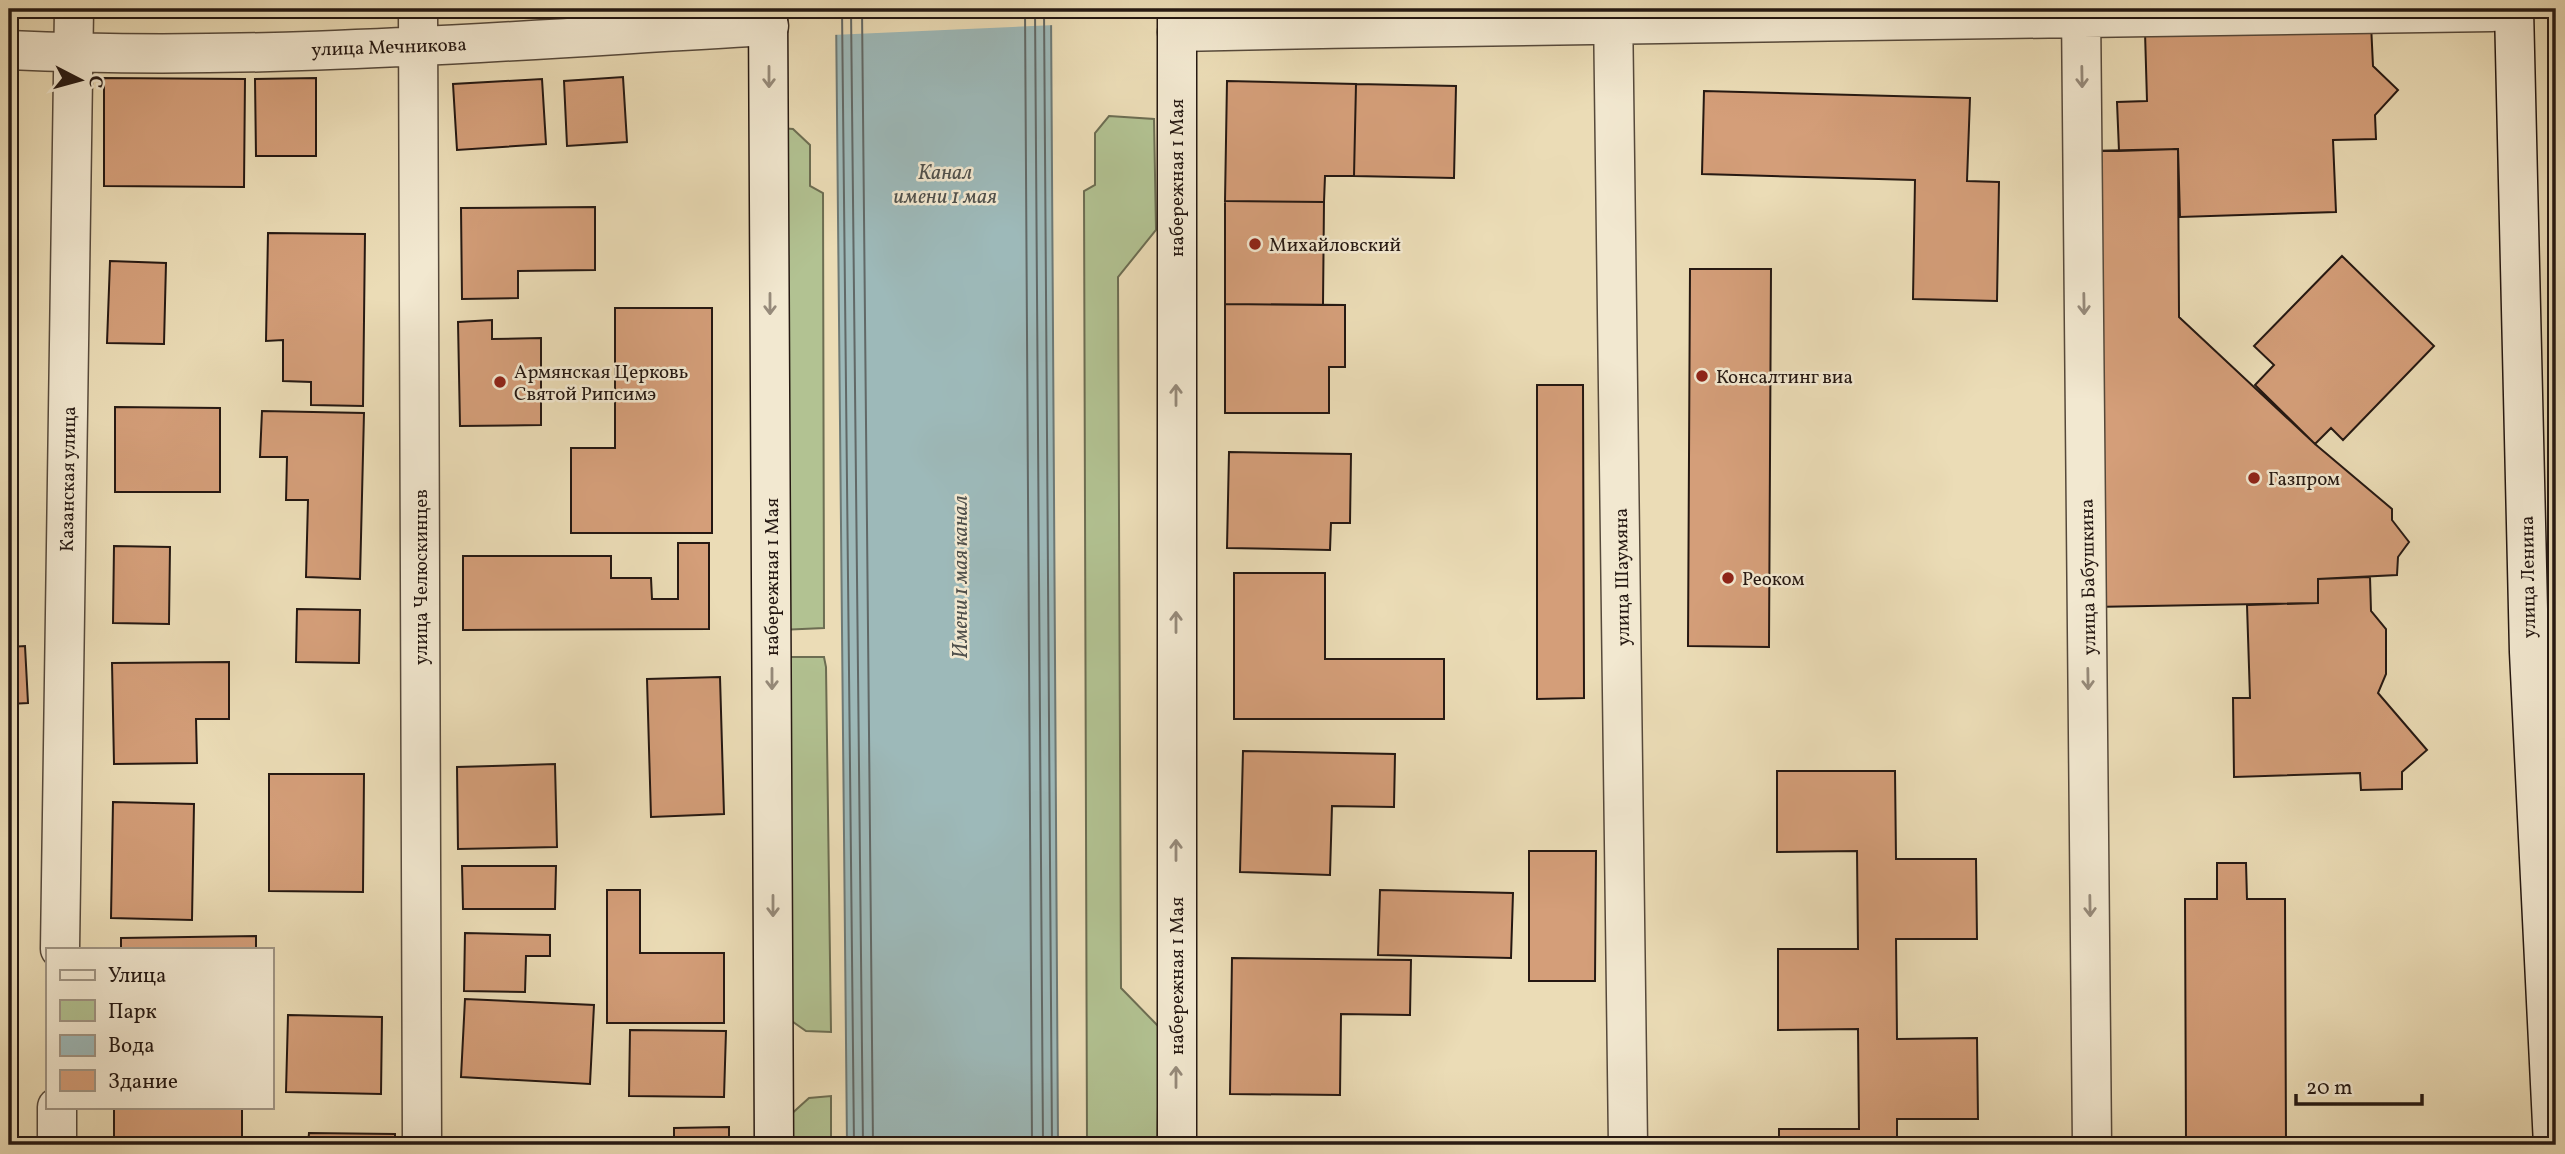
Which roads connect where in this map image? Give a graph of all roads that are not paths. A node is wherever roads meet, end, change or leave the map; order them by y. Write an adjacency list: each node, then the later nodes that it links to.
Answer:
1 (74, 9): 10 (street, Казанская улица)
2 (418, 9): 8 (street, улица Челюскинцев)
3 (2503, 10): 4 (street); 11 (street, улица Ленина)
4 (2081, 14): 5 (street); 19 (street, улица Бабушкина, one-way to 19)
5 (1613, 15): 7 (street); 18 (street, улица Шаумяна)
6 (769, 17): 8 (street, улица Мечникова); 16 (street, набережная 1 Мая, one-way to 16)
7 (1177, 20): 17 (street, набережная 1 Мая, one-way to 7)
8 (419, 47): 10 (street, улица Мечникова); 15 (street, улица Челюскинцев)
9 (9, 50): 10 (street, улица Мечникова)
10 (74, 53): 12 (street, Казанская улица)
11 (2542, 653): 20 (street, улица Ленина)
12 (60, 948)
13 (57, 1108): 14 (street)
14 (57, 1145)
15 (422, 1145)
16 (774, 1145)
17 (1177, 1145)
18 (1628, 1145)
19 (2092, 1145)
20 (2553, 1145)

